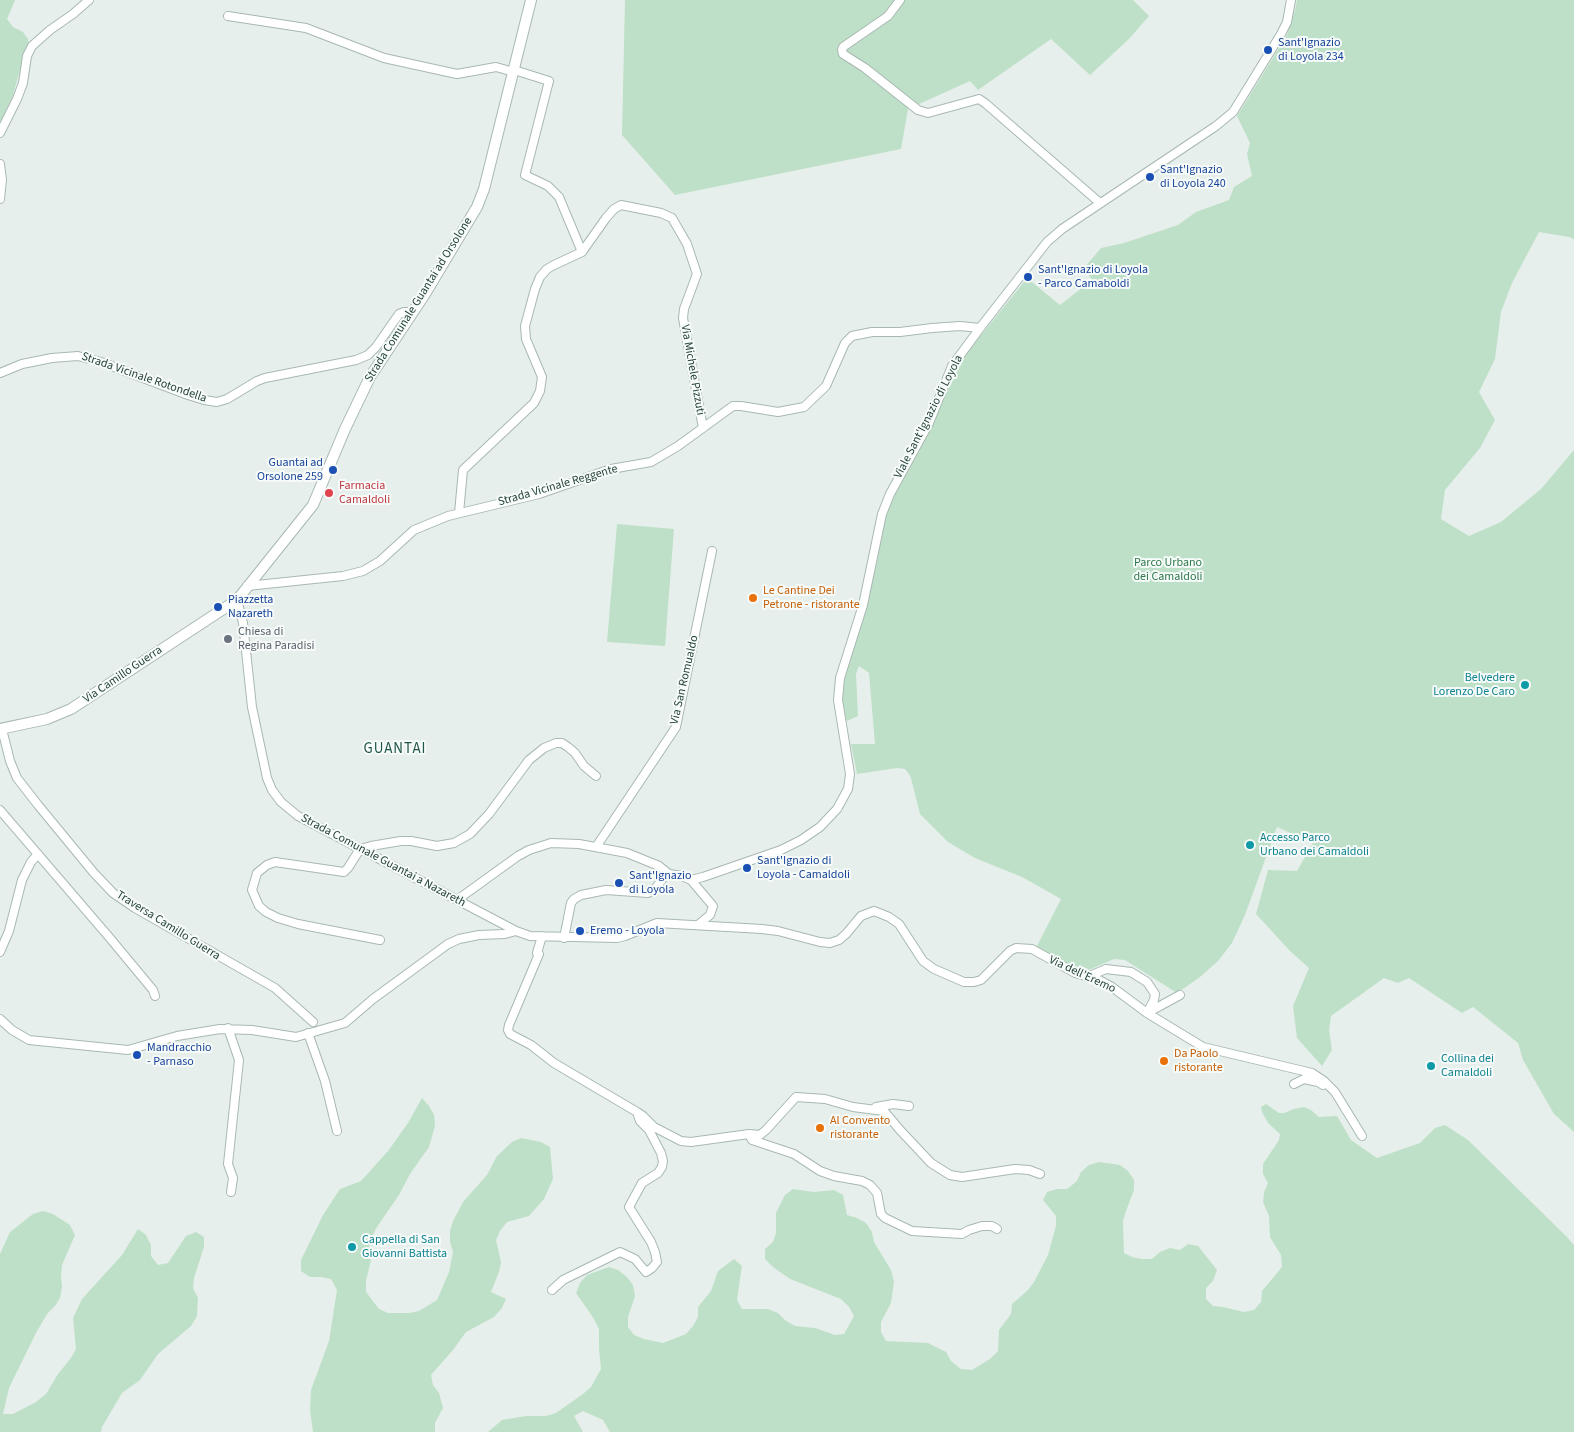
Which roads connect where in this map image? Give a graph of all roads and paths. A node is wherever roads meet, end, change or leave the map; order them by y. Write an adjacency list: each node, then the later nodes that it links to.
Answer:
1 (89, 0): 7 (street)
2 (531, 0): 6 (street, Strada Comunale Guantai ad Orsolone)
3 (900, 0): 10 (street)
4 (1290, 0): 10 (street, Viale Sant'Ignazio di Loyola)
5 (228, 16): 6 (street)
6 (514, 71): 11 (street); 12 (street, Strada Comunale Guantai ad Orsolone)
7 (0, 133)
8 (0, 164): 9 (street)
9 (0, 199)
10 (1100, 203): 13 (street, Viale Sant'Ignazio di Loyola)
11 (582, 252): 15 (street, Via Michele Pizzuti); 16 (street, Via Michele Pizzuti)
12 (412, 312): 14 (street, Strada Vicinale Rotondella); 18 (street, Strada Comunale Guantai ad Orsolone)
13 (980, 328): 15 (street, Strada Vicinale Reggente); 27 (street, Viale Sant'Ignazio di Loyola)
14 (0, 373)
15 (703, 428): 16 (street, Strada Vicinale Reggente)
16 (460, 513): 18 (street, Strada Vicinale Reggente)
17 (712, 551): 23 (street, Via San Romualdo)
18 (248, 586): 19 (street, Strada Comunale Guantai ad Orsolone)
19 (236, 600): 20 (street, Via Camillo Guerra); 24 (street, Strada Comunale Guantai a Nazareth)
20 (1, 729): 40 (street, Traversa Camillo Guerra)
21 (596, 776): 24 (street)
22 (0, 810): 25 (street)
23 (596, 847): 26 (street); 28 (street)
24 (360, 849): 28 (street, Strada Comunale Guantai a Nazareth); 33 (street)
25 (38, 854): 34 (street); 37 (street)
26 (669, 874): 27 (street); 32 (street)
27 (691, 880): 29 (street)
28 (457, 900): 30 (street, Strada Comunale Guantai a Nazareth)
29 (698, 924): 32 (street, Via dell'Eremo); 35 (street, Via dell'Eremo)
30 (516, 931): 31 (street, Via dell'Eremo); 42 (street)
31 (542, 936): 32 (street, Via dell'Eremo); 47 (street)
32 (564, 938)
33 (380, 940)
34 (0, 952)
35 (1087, 977): 38 (street, Via dell'Eremo); 38 (street)
36 (1180, 995): 38 (street)
37 (155, 996)
38 (1147, 1013): 44 (street, Via dell'Eremo)
39 (0, 1019): 41 (street)
40 (313, 1022)
41 (228, 1028): 42 (street); 52 (street)
42 (308, 1033): 48 (street)
43 (1294, 1084): 44 (street)
44 (1327, 1085): 50 (street, Via dell'Eremo)
45 (909, 1106): 46 (street)
46 (869, 1108): 49 (street); 51 (street)
47 (636, 1112): 49 (street); 54 (street)
48 (337, 1131)
49 (749, 1134): 53 (street)
50 (1362, 1136)
51 (1040, 1174)
52 (231, 1192)
53 (997, 1229)
54 (552, 1290)

